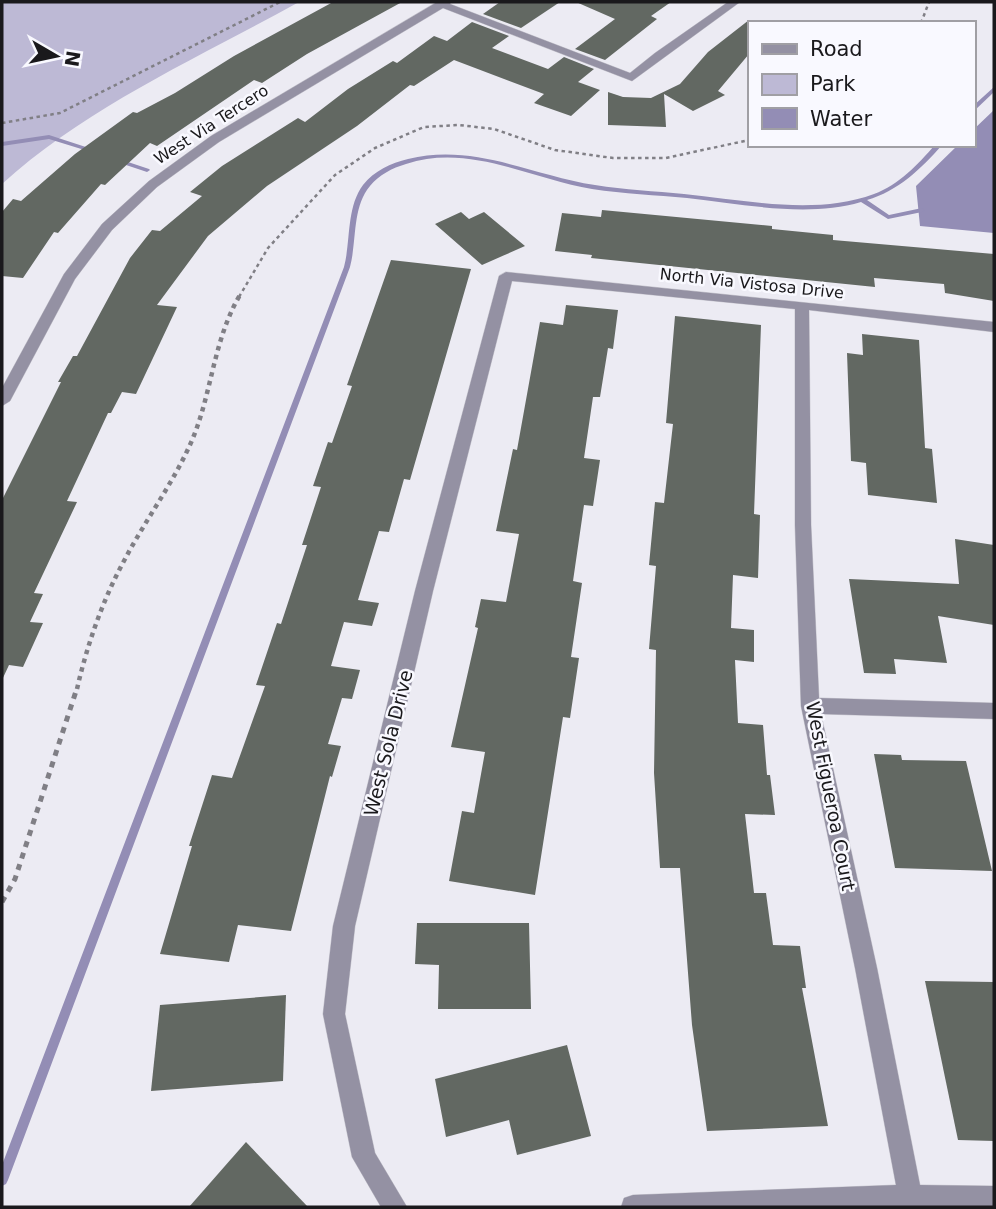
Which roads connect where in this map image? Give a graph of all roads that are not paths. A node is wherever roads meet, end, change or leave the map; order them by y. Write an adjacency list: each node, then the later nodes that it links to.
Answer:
1 (735, 2): 2 (street)
2 (444, 3): 6 (street, West Via Tercero)
3 (506, 276): 4 (street, North Via Vistosa Drive); 11 (street, West Sola Drive)
4 (802, 305): 5 (street, North Via Vistosa Drive); 7 (street, West Figueroa Court)
5 (994, 327)
6 (2, 401)
7 (810, 706): 8 (street); 9 (street, West Figueroa Court)
8 (994, 711)
9 (910, 1198): 10 (street); 12 (street)
10 (994, 1198)
11 (395, 1207)
12 (633, 1207)

